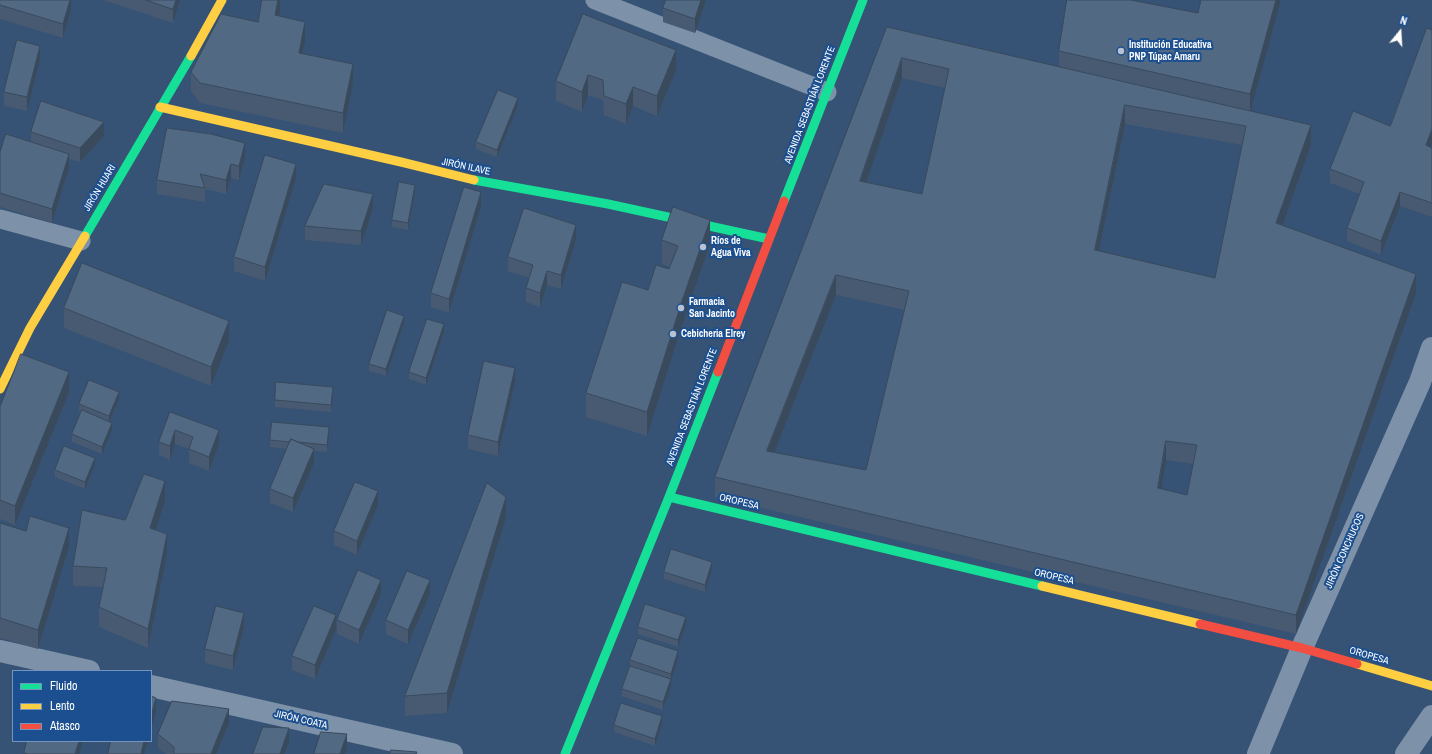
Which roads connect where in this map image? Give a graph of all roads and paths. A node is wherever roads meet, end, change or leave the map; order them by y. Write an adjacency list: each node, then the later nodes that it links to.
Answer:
1 (222, 0): 5 (street, JIRÓN HUARI)
2 (595, 0): 4 (lane)
3 (863, 0): 4 (street, AVENIDA SEBASTIÁN LORENTE)
4 (827, 92): 7 (street, AVENIDA SEBASTIÁN LORENTE)
5 (160, 107): 7 (street, JIRÓN ILAVE); 8 (street, JIRÓN HUARI)
6 (0, 219): 8 (lane)
7 (770, 239): 11 (street, AVENIDA SEBASTIÁN LORENTE)
8 (81, 241): 10 (street, JIRÓN HUARI)
9 (1432, 348): 12 (street, JIRÓN CONCHUCOS)
10 (0, 389)
11 (669, 497): 12 (street, OROPESA); 19 (street, AVENIDA SEBASTIÁN LORENTE)
12 (1302, 648): 16 (street, OROPESA); 20 (street, JIRÓN CONCHUCOS)
13 (0, 651): 14 (street)
14 (84, 670)
15 (152, 686): 18 (street, JIRÓN COATA)
16 (1432, 686)
17 (1432, 716): 21 (street)
18 (452, 754)
19 (565, 754)
20 (1258, 754)
21 (1406, 754)

